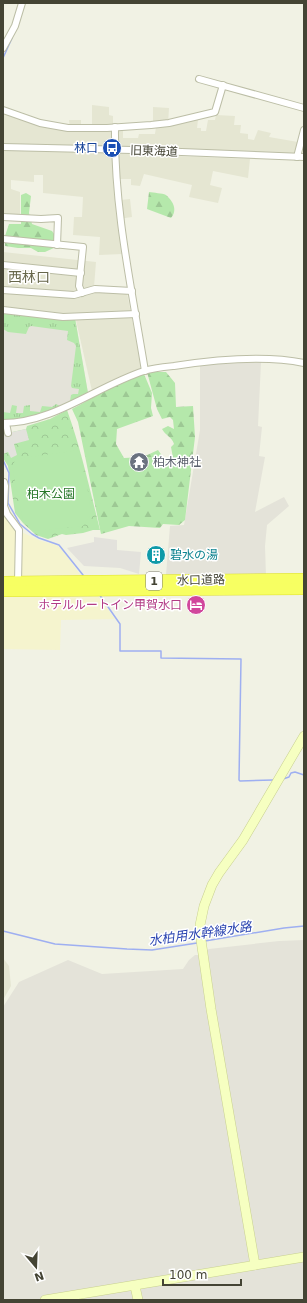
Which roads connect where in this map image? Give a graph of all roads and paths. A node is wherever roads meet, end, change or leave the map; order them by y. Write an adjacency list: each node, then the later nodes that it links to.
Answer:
1 (22, 3): 2 (street)
2 (3, 48)
3 (199, 79): 4 (street)
4 (223, 85): 5 (street); 7 (street)
5 (304, 108)
6 (3, 110): 7 (street)
7 (115, 127): 10 (street)
8 (304, 130): 11 (street)
9 (3, 147): 10 (street, 旧東海道)
10 (114, 150): 11 (street, 旧東海道); 19 (street)
11 (297, 157): 12 (street, 旧東海道)
12 (304, 158)
13 (3, 217): 15 (street)
14 (3, 240): 15 (street)
15 (57, 245): 17 (street)
16 (3, 265): 17 (street)
17 (81, 273): 20 (street)
18 (3, 290): 20 (street)
19 (132, 291): 20 (street); 22 (street)
20 (82, 293)
21 (3, 310): 22 (street)
22 (136, 314): 24 (street)
23 (304, 363): 24 (street)
24 (145, 371): 25 (street)
25 (4, 423): 26 (street)
26 (8, 433)
27 (3, 482): 30 (street)
28 (304, 579): 30 (highway, 水口道路 / 1)
29 (3, 582): 30 (highway, 水口道路 / 1)
30 (18, 582)
31 (304, 589): 32 (highway, 水口道路 / 1)
32 (3, 591)
33 (304, 736): 35 (street)
34 (304, 1257): 35 (street)
35 (255, 1265): 36 (street)
36 (135, 1286): 37 (street); 38 (street)
37 (45, 1300)
38 (138, 1300)

